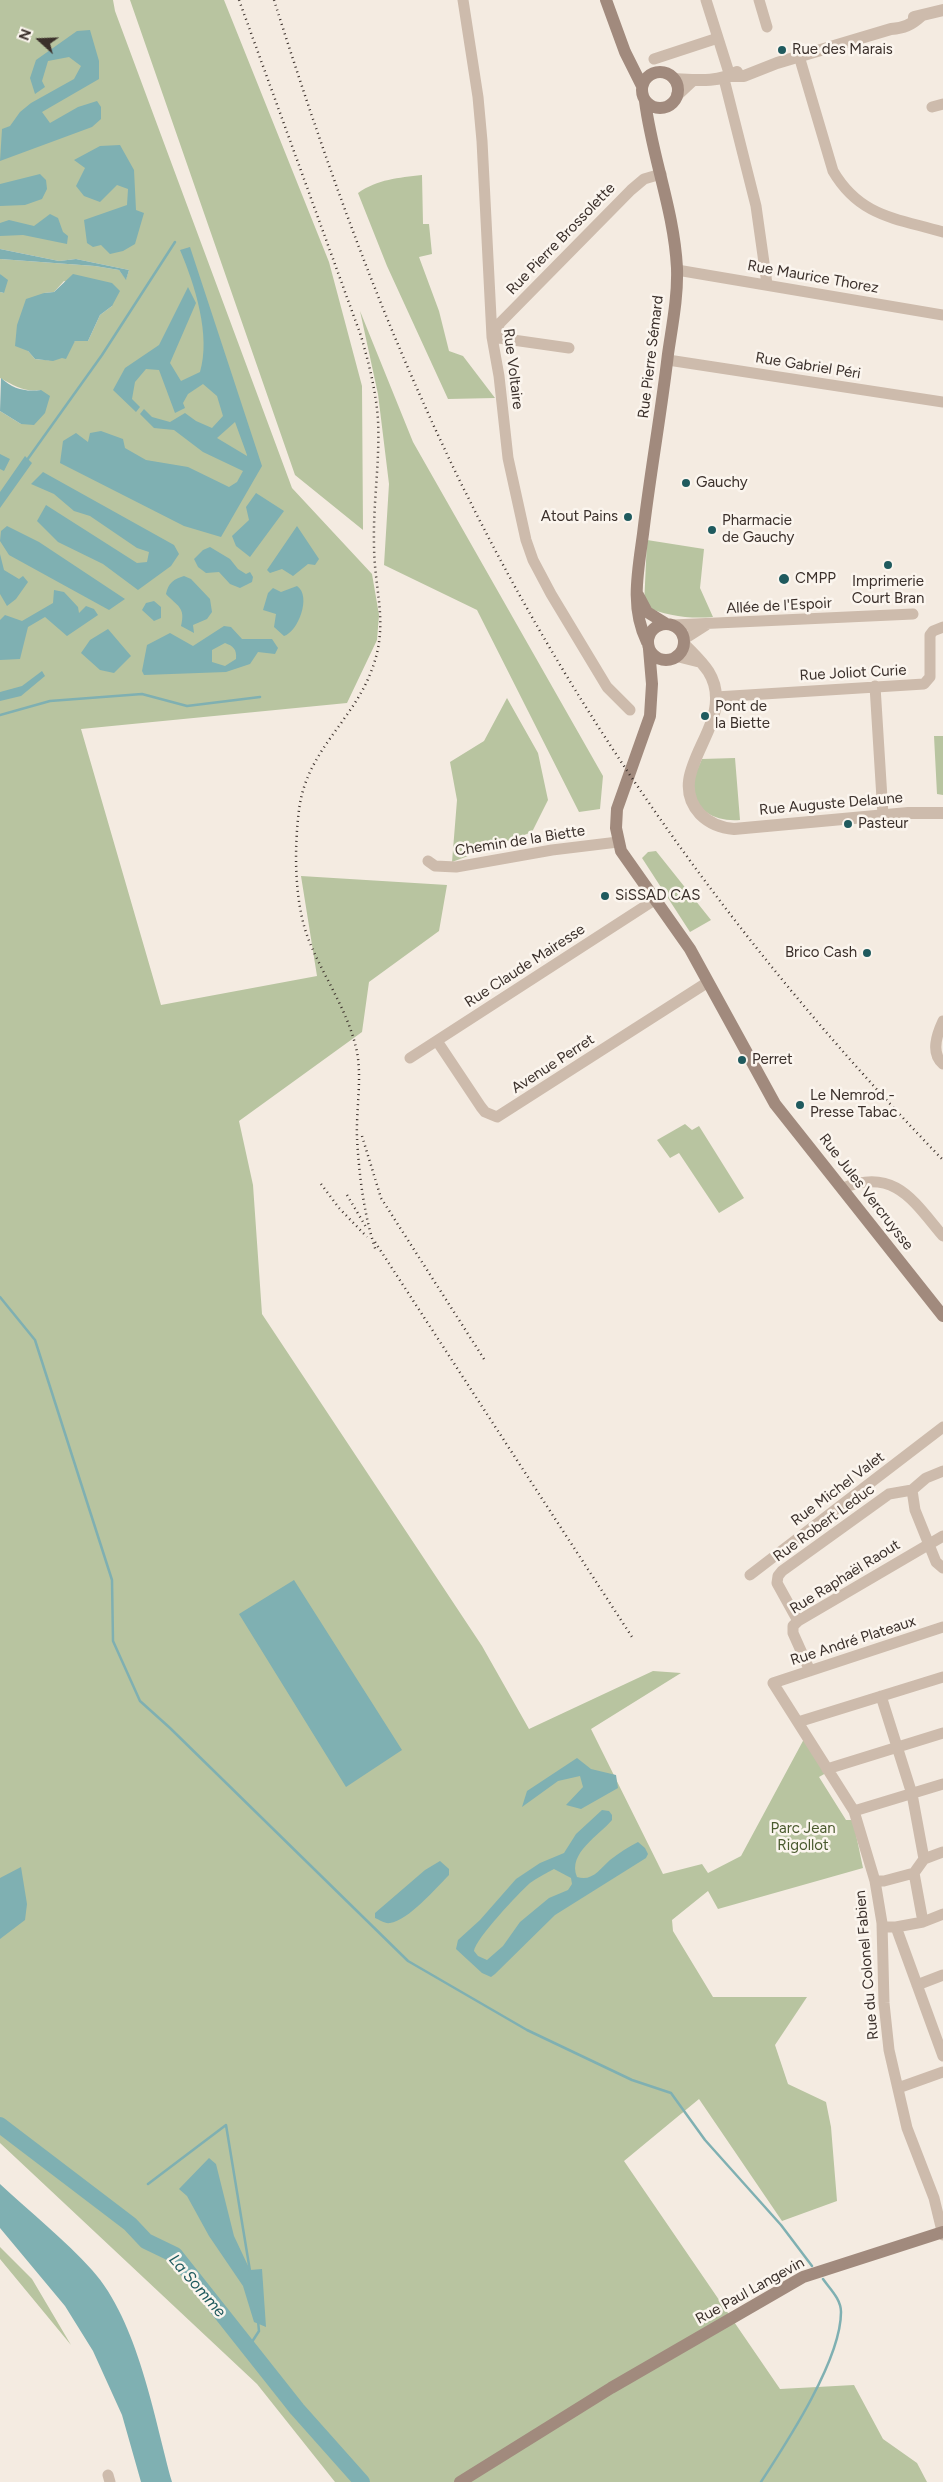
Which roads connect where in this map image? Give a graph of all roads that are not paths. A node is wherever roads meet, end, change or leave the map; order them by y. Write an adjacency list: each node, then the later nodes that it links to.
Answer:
1 (463, 0): 25 (street, Rue Voltaire)
2 (606, 0): 10 (main road)
3 (706, 0): 7 (street)
4 (759, 0): 6 (street)
5 (943, 10): 8 (street)
6 (767, 27)
7 (718, 38): 9 (street); 12 (street)
8 (799, 56): 12 (street); 21 (street)
9 (654, 59)
10 (631, 64): 11 (main road); 15 (main road)
11 (652, 74): 13 (main road); 15 (main road)
12 (727, 78): 14 (street); 23 (street)
13 (674, 79): 14 (street); 16 (main road)
14 (693, 80): 16 (street)
15 (642, 86): 17 (main road)
16 (677, 95): 18 (main road)
17 (645, 101): 18 (main road); 19 (main road, Rue Pierre Sémard)
18 (662, 108): 19 (main road)
19 (648, 126): 20 (main road, Rue Pierre Sémard)
20 (661, 174): 22 (main road, Rue Pierre Sémard); 25 (street, Rue Pierre Brossolette)
21 (943, 232)
22 (677, 270): 23 (street, Rue Maurice Thorez); 27 (main road, Rue Pierre Sémard)
23 (767, 284): 24 (street, Rue Maurice Thorez)
24 (943, 315)
25 (492, 337): 26 (street); 41 (street, Rue Voltaire)
26 (569, 348)
27 (668, 360): 28 (street, Rue Gabriel Péri); 29 (main road, Rue Pierre Sémard)
28 (943, 402)
29 (637, 593): 31 (main road); 35 (main road, Rue Pierre Sémard)
30 (913, 614): 32 (street, Allée de l'Espoir)
31 (669, 624): 32 (street, Allée de l'Espoir); 34 (main road); 35 (main road)
32 (706, 625): 34 (street)
33 (943, 627): 39 (street, Rue Joliot Curie)
34 (684, 642): 36 (main road); 37 (street)
35 (648, 645): 36 (main road); 38 (main road, Rue Pierre Sémard)
36 (673, 658): 37 (street); 38 (main road)
37 (701, 662): 40 (street)
38 (652, 684): 42 (main road, Rue Pierre Sémard)
39 (875, 686): 40 (street, Rue Joliot Curie); 44 (street)
40 (716, 697): 44 (street, Rue Auguste Delaune)
41 (630, 710)
42 (641, 742): 45 (main road, Rue Jules Vercruysse)
43 (943, 812): 44 (street, Rue Auguste Delaune)
44 (883, 815)
45 (618, 842): 46 (street, Chemin de la Biette); 47 (main road, Rue Jules Vercruysse)
46 (428, 861)
47 (656, 899): 48 (main road, Rue Jules Vercruysse); 50 (street, Rue Claude Mairesse)
48 (708, 982): 50 (street, Avenue Perret); 53 (main road, Rue Jules Vercruysse)
49 (943, 1021): 52 (street)
50 (437, 1041): 51 (street, Rue Claude Mairesse)
51 (410, 1058)
52 (943, 1064)
53 (843, 1188): 54 (street); 55 (main road, Rue Jules Vercruysse)
54 (943, 1236)
55 (943, 1316)
56 (943, 1428): 62 (street, Rue Michel Valet)
57 (943, 1471): 58 (street)
58 (912, 1490): 60 (street); 63 (street, Rue Robert Leduc)
59 (943, 1536): 60 (street, Rue Raphaël Raout)
60 (929, 1543): 61 (street); 63 (street, Rue Raphaël Raout)
61 (943, 1568)
62 (750, 1575)
63 (798, 1620): 65 (street, Rue Raphaël Raout)
64 (943, 1627): 65 (street, Rue André Plateaux)
65 (810, 1670): 67 (street, Rue André Plateaux)
66 (943, 1677): 68 (street)
67 (773, 1683): 69 (street, Rue du Colonel Fabien)
68 (881, 1696): 69 (street); 71 (street)
69 (798, 1722): 72 (street, Rue du Colonel Fabien)
70 (943, 1733): 71 (street)
71 (897, 1747): 72 (street); 74 (street)
72 (827, 1769): 75 (street, Rue du Colonel Fabien)
73 (943, 1784): 74 (street)
74 (912, 1794): 75 (street); 77 (street)
75 (854, 1811): 79 (street, Rue du Colonel Fabien)
76 (943, 1852): 77 (street)
77 (924, 1859): 78 (street)
78 (914, 1873): 79 (street); 81 (street)
79 (875, 1881): 82 (street, Rue du Colonel Fabien)
80 (943, 1914): 81 (street)
81 (923, 1922): 83 (street)
82 (882, 1927): 83 (street); 89 (street, Rue du Colonel Fabien)
83 (896, 1927): 85 (street)
84 (943, 1975): 85 (street)
85 (917, 1985): 86 (street)
86 (940, 2037): 87 (street)
87 (943, 2056)
88 (943, 2072): 89 (street)
89 (898, 2088): 90 (street, Rue du Colonel Fabien)
90 (938, 2196): 91 (street, Rue du Colonel Fabien)
91 (943, 2233): 92 (main road, Rue Paul Langevin)
92 (460, 2482)

